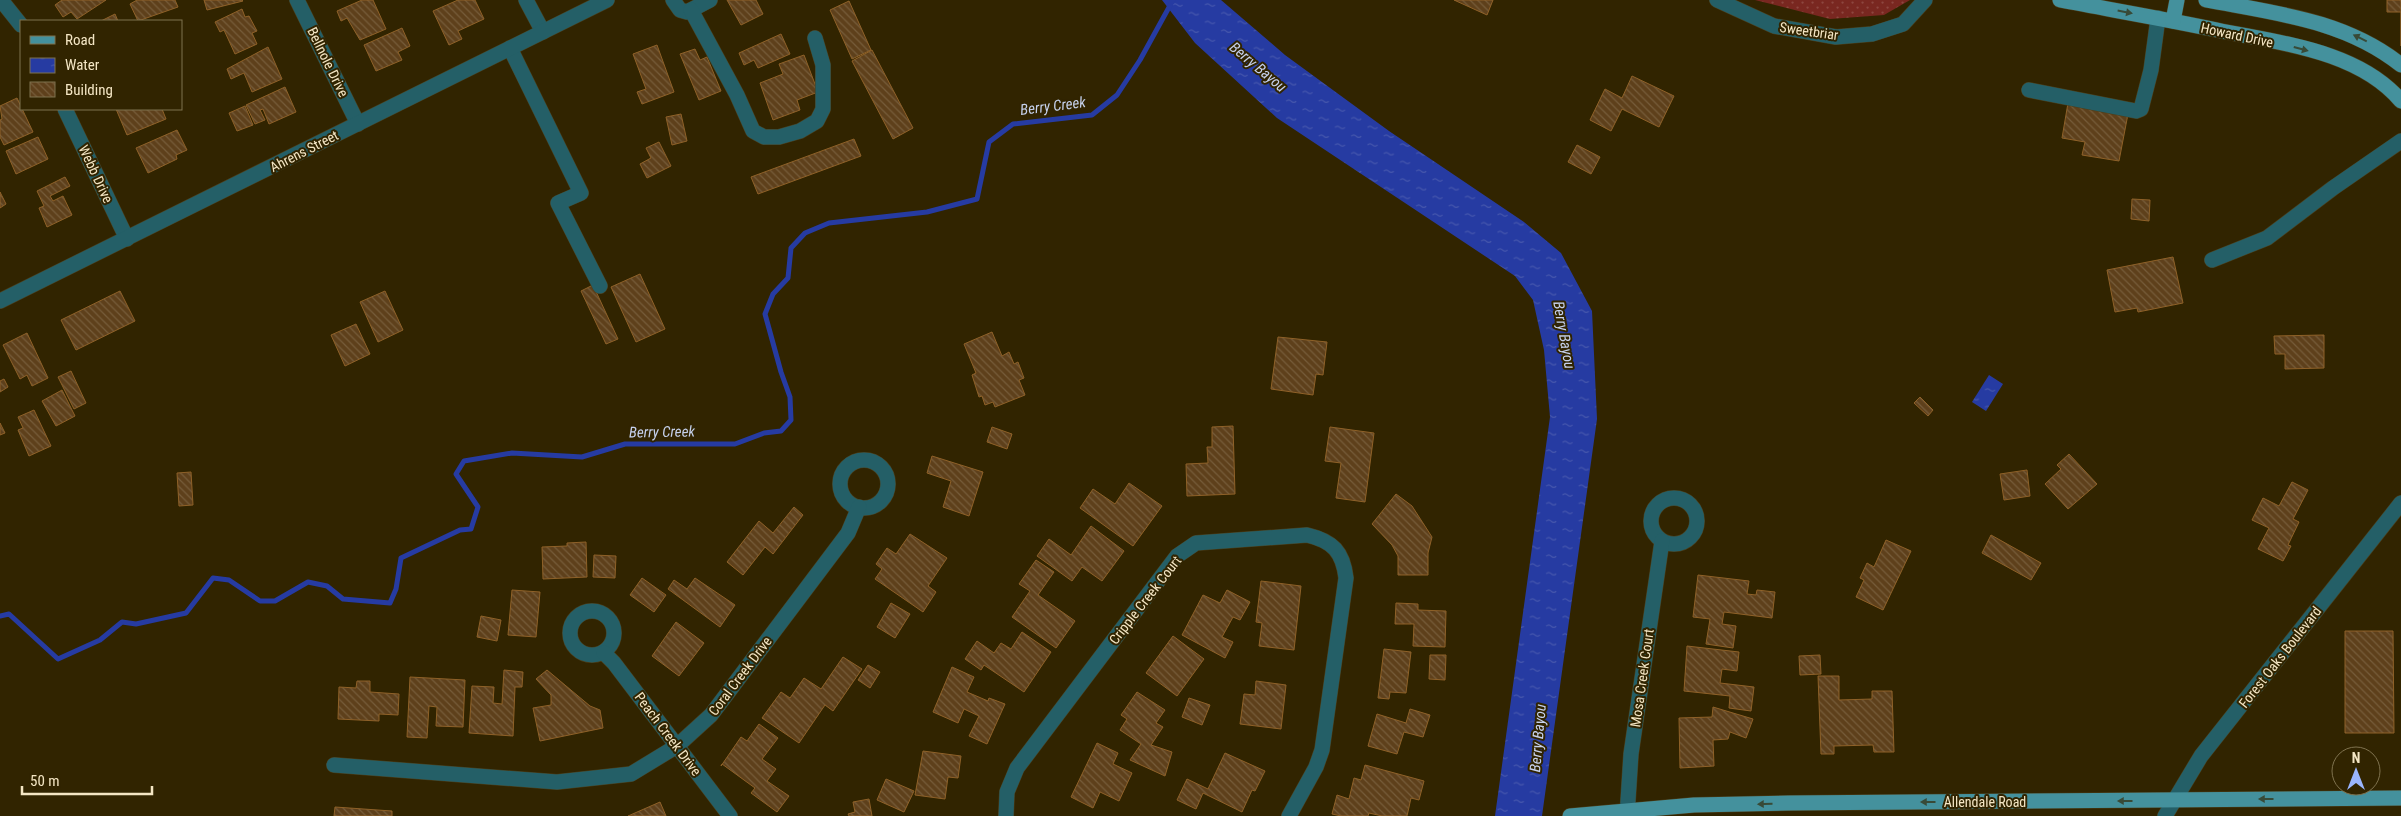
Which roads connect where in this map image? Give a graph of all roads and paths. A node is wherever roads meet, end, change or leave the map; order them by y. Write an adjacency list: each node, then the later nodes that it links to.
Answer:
1 (1, 0): 14 (street)
2 (297, 0): 22 (street, Bellnole Drive)
3 (526, 0): 15 (street)
4 (607, 0): 15 (street, Ahrens Street)
5 (673, 0): 12 (street)
6 (710, 0): 12 (street)
7 (1717, 0): 8 (street, Sweetbriar)
8 (1925, 0)
9 (2060, 0): 13 (main road, Howard Drive, one-way to 13)
10 (2176, 0): 13 (main road)
11 (2206, 0): 18 (main road, Howard Drive, one-way to 11)
12 (691, 10): 16 (street)
13 (2165, 20): 19 (street); 20 (main road, Howard Drive, one-way to 20)
14 (20, 24)
15 (543, 32): 17 (street, Ahrens Street)
16 (815, 38)
17 (510, 48): 22 (street, Ahrens Street); 26 (street)
18 (2401, 64)
19 (2028, 90)
20 (2401, 101)
21 (66, 110): 24 (street, Webb Drive)
22 (358, 124): 24 (street, Ahrens Street)
23 (2401, 141): 25 (street)
24 (127, 239): 27 (street, Ahrens Street)
25 (2212, 260)
26 (600, 286)
27 (0, 302)
28 (2401, 503): 35 (street, Forest Oaks Boulevard)
29 (859, 507): 32 (street, Coral Creek Drive)
30 (1662, 541): 37 (street, Mosa Creek Court)
31 (604, 653): 32 (street, Peach Creek Drive)
32 (677, 746): 33 (street, Coral Creek Drive); 39 (street, Peach Creek Drive)
33 (334, 765)
34 (2401, 798): 35 (main road, Allendale Road, one-way to 35)
35 (2174, 800): 36 (main road, Allendale Road, one-way to 36); 42 (street, Forest Oaks Boulevard)
36 (1788, 810): 37 (main road, Allendale Road, one-way to 37)
37 (1627, 813): 38 (main road, Allendale Road)
38 (1573, 815)
39 (730, 816)
40 (1006, 816): 41 (street, Cripple Creek Court)
41 (1289, 816)
42 (2165, 816)

